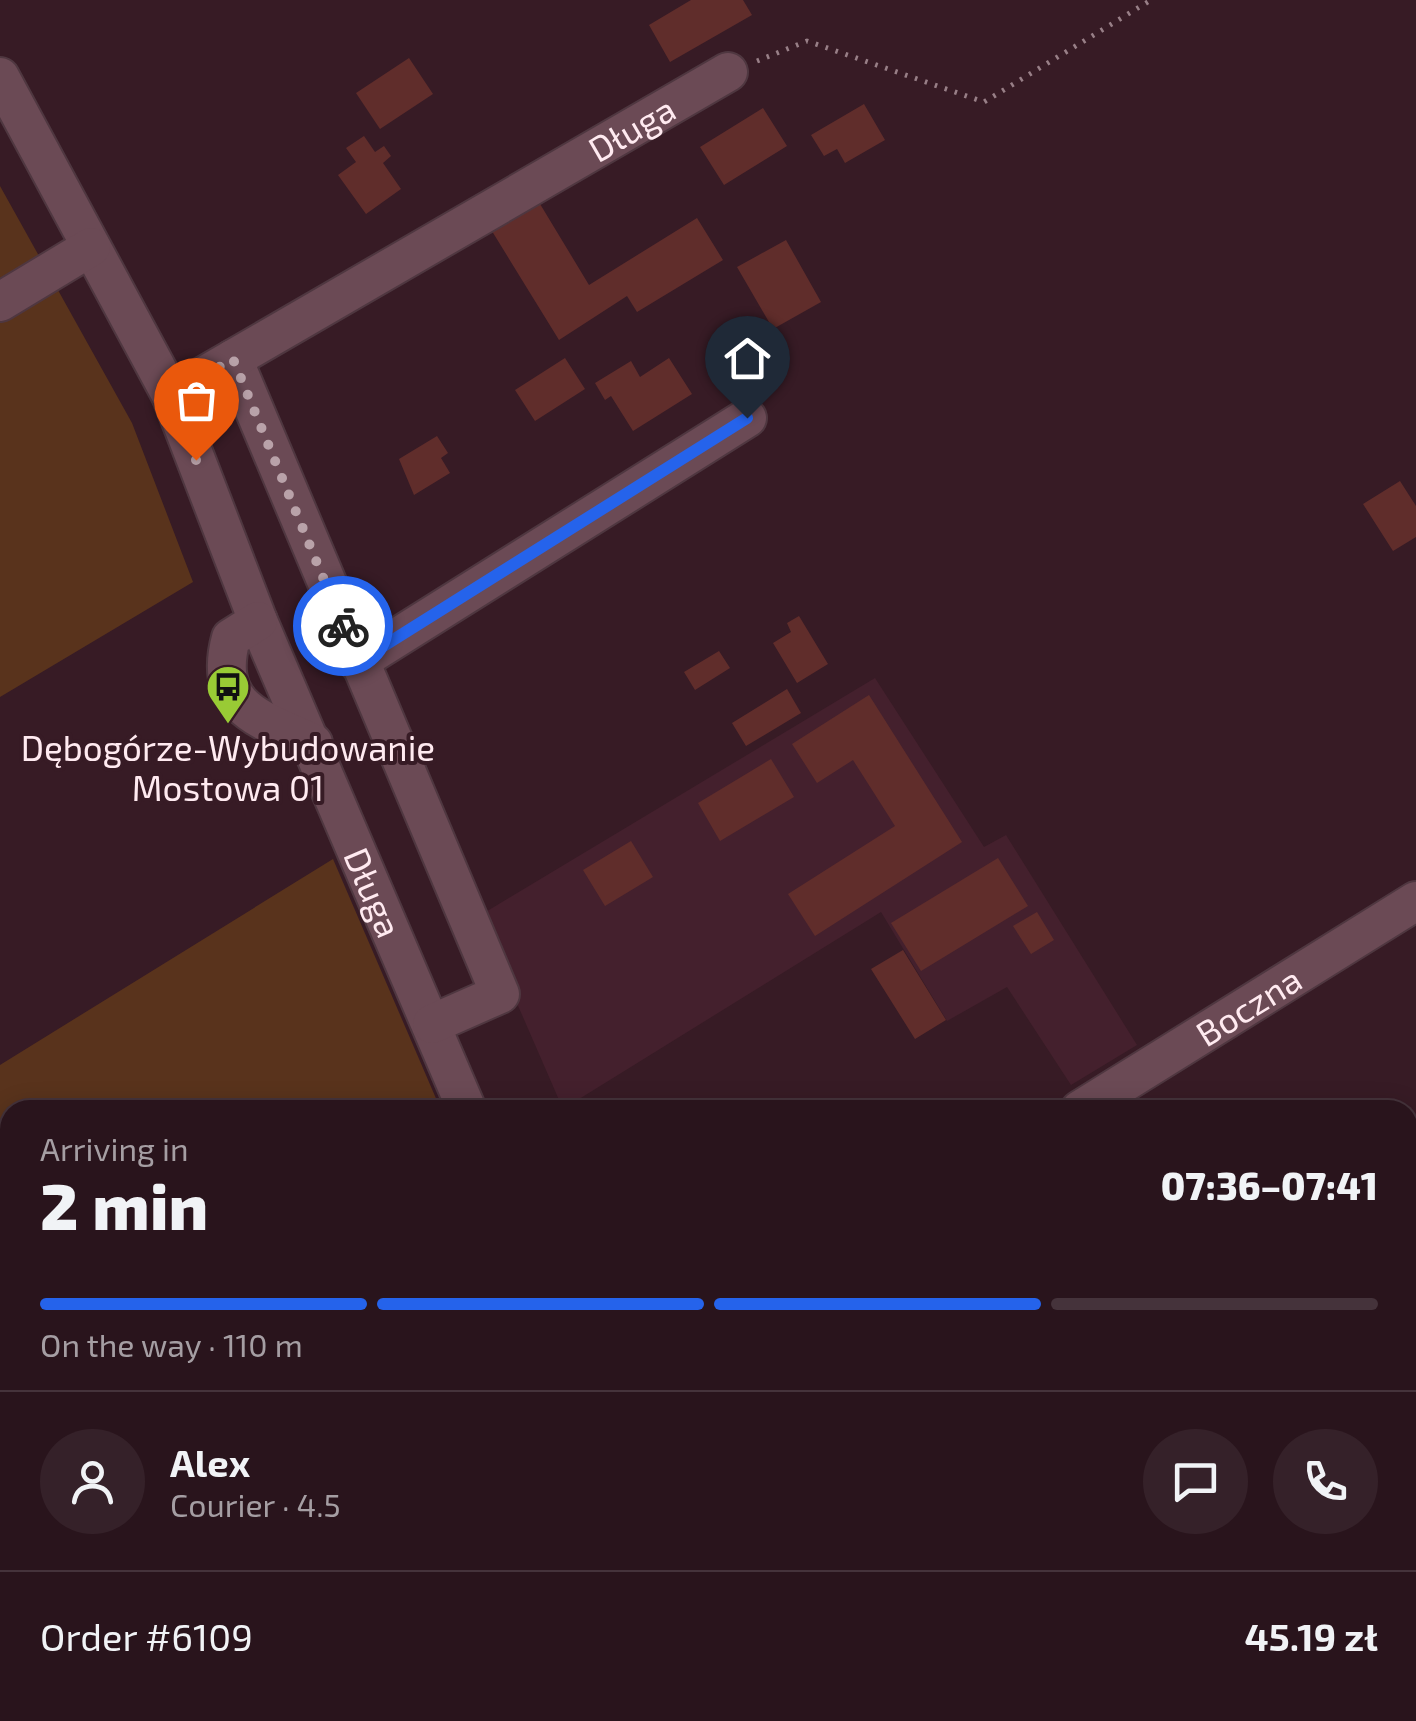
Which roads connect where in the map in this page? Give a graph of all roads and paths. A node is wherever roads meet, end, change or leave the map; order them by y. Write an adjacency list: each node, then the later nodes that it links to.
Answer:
1 (1151, 0): 2 (path)
2 (728, 72): 6 (street, Długa)
3 (0, 77): 4 (street, Długa)
4 (91, 247): 5 (street); 7 (street, Długa)
5 (0, 302)
6 (233, 359): 7 (street, Długa); 10 (street)
7 (171, 395): 9 (street, Długa)
8 (747, 418): 10 (street)
9 (258, 621): 11 (street, Długa); 11 (street)
10 (358, 662): 13 (street)
11 (313, 743): 13 (street, Długa)
12 (1416, 902): 15 (street, Boczna)
13 (432, 1024): 14 (street, Długa)
14 (463, 1100)
15 (1096, 1100)

